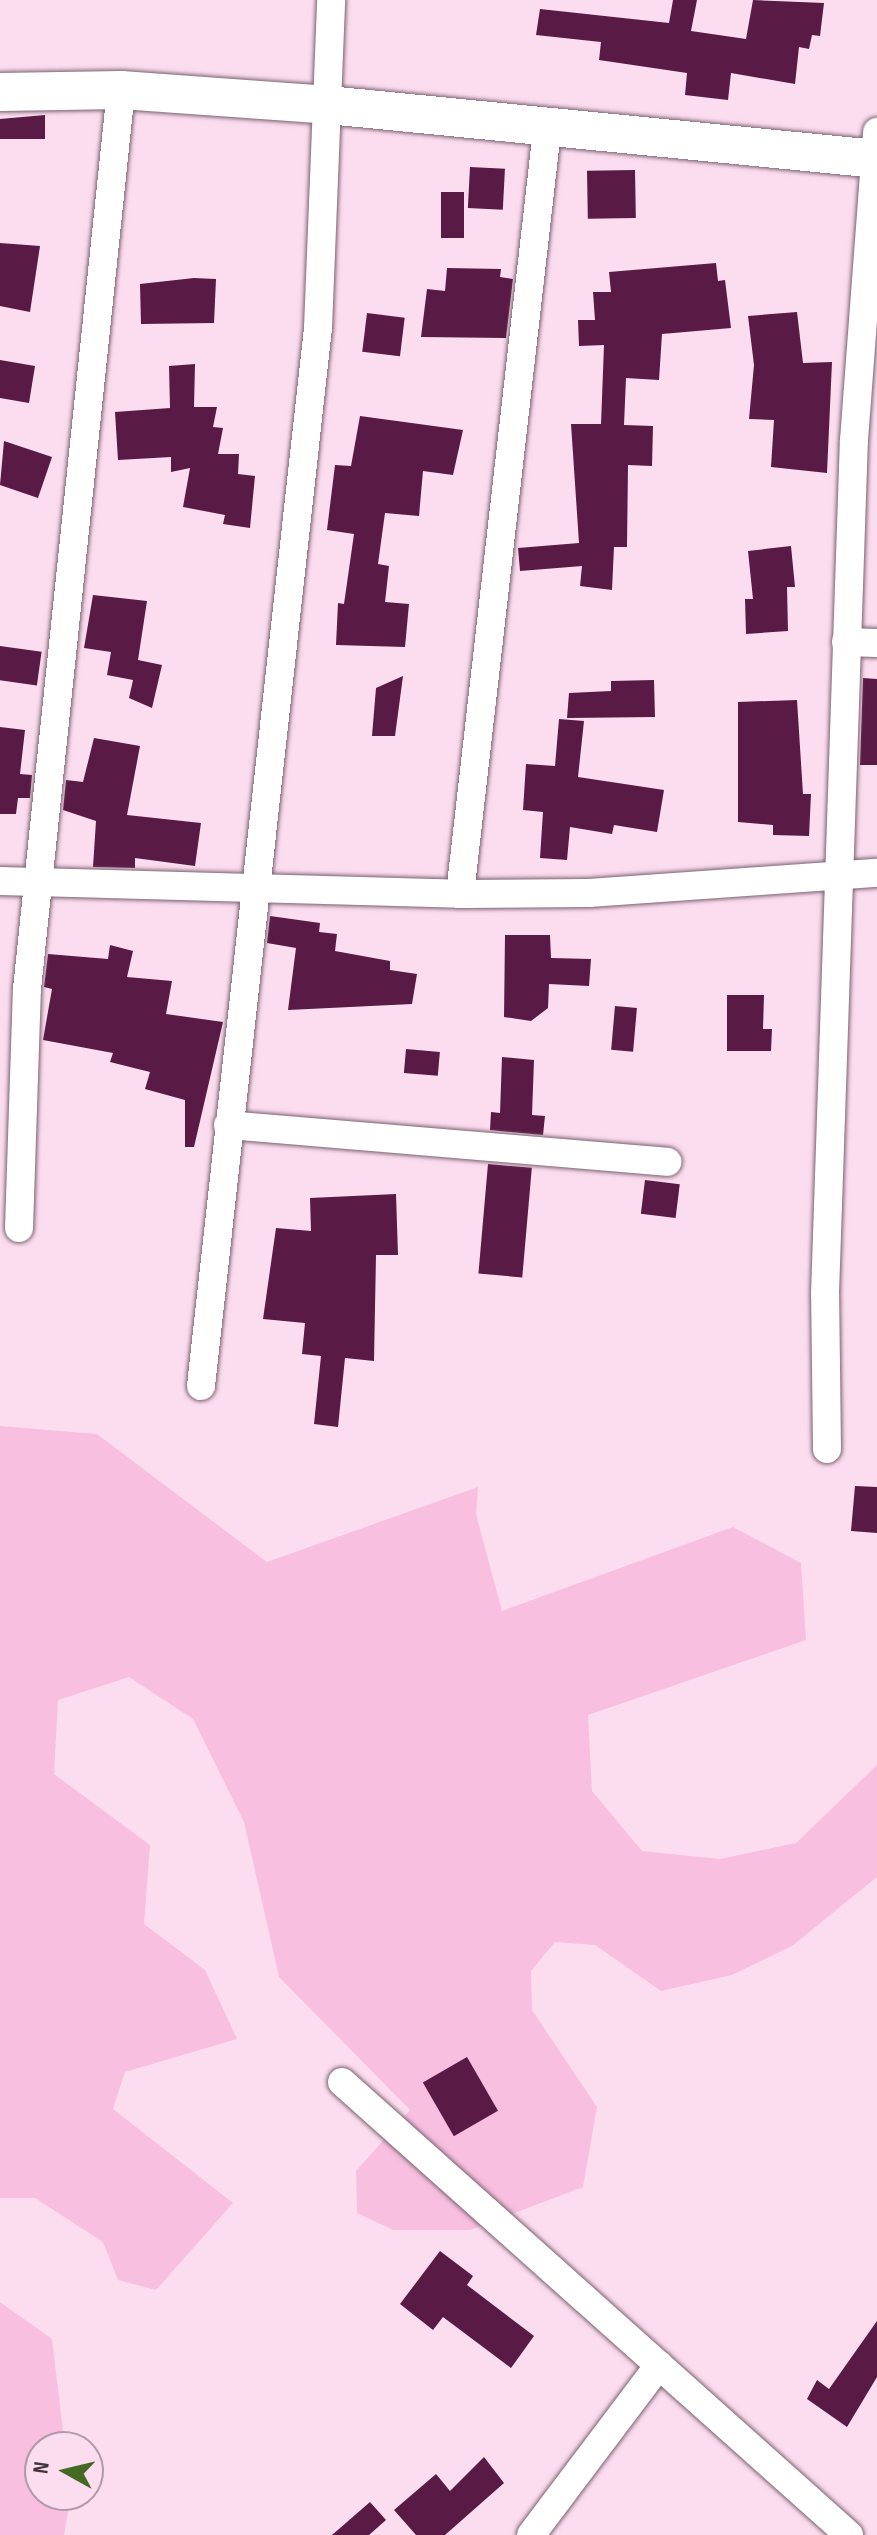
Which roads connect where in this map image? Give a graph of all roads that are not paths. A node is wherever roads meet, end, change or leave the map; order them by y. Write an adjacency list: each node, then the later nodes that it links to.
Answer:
1 (331, 0): 4 (street)
2 (121, 90): 3 (main road); 4 (main road); 13 (street)
3 (0, 92)
4 (328, 105): 5 (main road); 14 (street)
5 (548, 122): 6 (main road); 15 (street)
6 (876, 150): 7 (street)
7 (865, 440): 8 (street)
8 (846, 642): 9 (street); 10 (street)
9 (877, 643)
10 (838, 873): 11 (street); 15 (street); 20 (street)
11 (877, 873)
12 (0, 881): 13 (street)
13 (38, 884): 14 (street); 18 (street)
14 (254, 893): 15 (street); 16 (street)
15 (460, 894)
16 (228, 1125): 17 (street); 19 (street)
17 (667, 1162)
18 (19, 1228)
19 (201, 1386)
20 (827, 1449)
21 (342, 2082): 22 (street)
22 (659, 2365): 23 (street); 24 (street)
23 (531, 2535)
24 (849, 2535)

